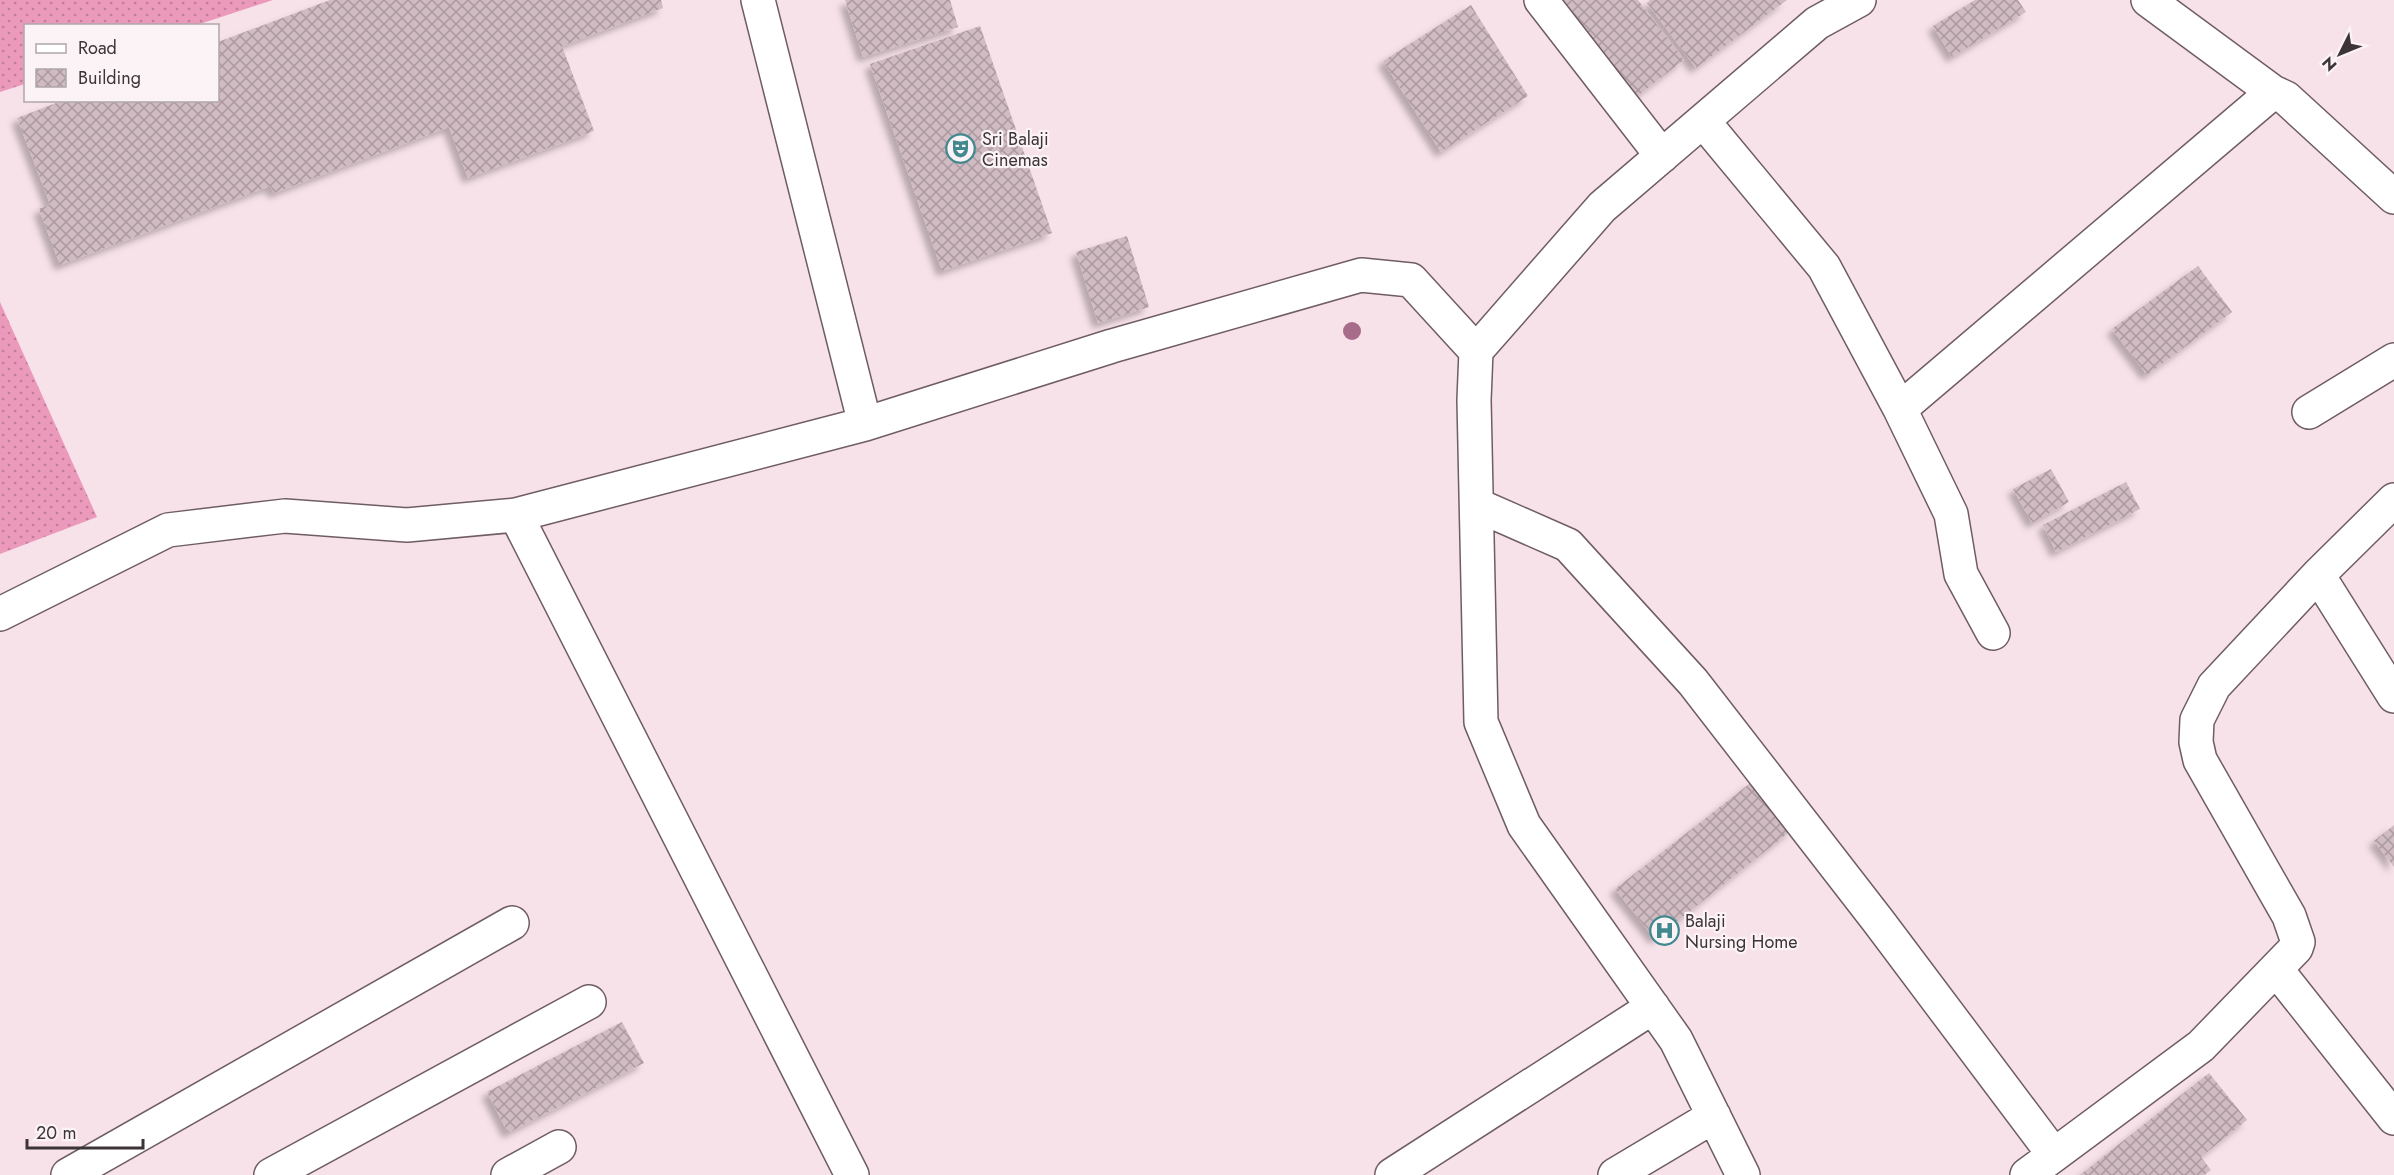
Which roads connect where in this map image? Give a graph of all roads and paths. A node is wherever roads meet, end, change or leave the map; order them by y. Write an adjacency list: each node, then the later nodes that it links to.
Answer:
1 (758, 0): 13 (street)
2 (1541, 0): 7 (street)
3 (1858, 0): 6 (street)
4 (2148, 0): 5 (street)
5 (2273, 92): 8 (street); 11 (street)
6 (1702, 121): 7 (street); 11 (street)
7 (1662, 156): 9 (street)
8 (2394, 197)
9 (1476, 351): 13 (street); 15 (street)
10 (2394, 360): 12 (street)
11 (1900, 409): 19 (street)
12 (2309, 412)
13 (866, 424): 16 (street)
14 (2394, 500): 17 (street)
15 (1477, 505): 24 (street); 28 (street)
16 (516, 515): 18 (street); 32 (street)
17 (2318, 575): 20 (street); 22 (street)
18 (0, 614)
19 (1993, 633)
20 (2394, 696)
21 (512, 923): 29 (street)
22 (2276, 969): 26 (street); 28 (street)
23 (589, 1002): 30 (street)
24 (1653, 1007): 25 (street); 33 (street)
25 (1714, 1116): 34 (street); 35 (street)
26 (2394, 1118)
27 (559, 1147): 31 (street)
28 (2037, 1169)
29 (68, 1175)
30 (271, 1175)
31 (508, 1175)
32 (852, 1175)
33 (1392, 1175)
34 (1615, 1175)
35 (1743, 1175)

